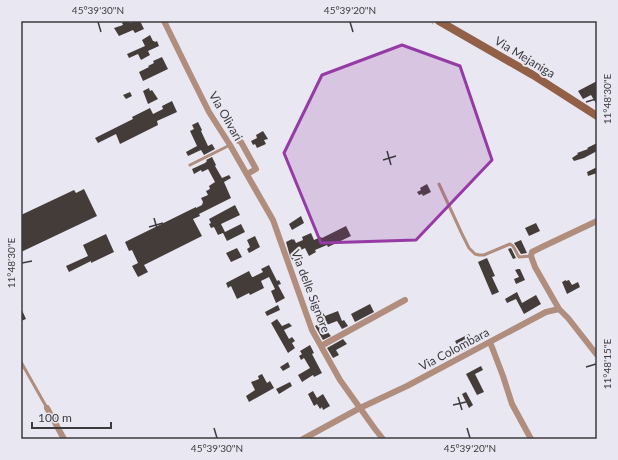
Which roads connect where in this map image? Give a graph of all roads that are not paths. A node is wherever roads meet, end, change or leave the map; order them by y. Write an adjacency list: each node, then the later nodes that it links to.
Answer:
1 (164, 21): 5 (street, Via Olivari)
2 (439, 21): 3 (main road, Via Mejaniga)
3 (597, 116)
4 (237, 140): 7 (street)
5 (230, 145): 6 (lane); 7 (street, Via Olivari)
6 (190, 165)
7 (247, 174): 9 (street, Via Olivari)
8 (439, 184): 11 (lane)
9 (273, 220): 15 (street, Via delle Signore)
10 (597, 221): 11 (street)
11 (531, 256): 13 (street)
12 (405, 300): 15 (street)
13 (559, 309): 14 (street, Via Colombara); 16 (street)
14 (490, 342): 19 (street, Via Colombara); 23 (street)
15 (320, 346): 19 (street, Via delle Signore)
16 (597, 355)
17 (21, 362): 18 (lane)
18 (47, 408): 20 (street)
19 (360, 408): 21 (street, Via Colombara); 22 (street, Via delle Signore)
20 (64, 439)
21 (303, 439)
22 (383, 439)
23 (531, 439)

